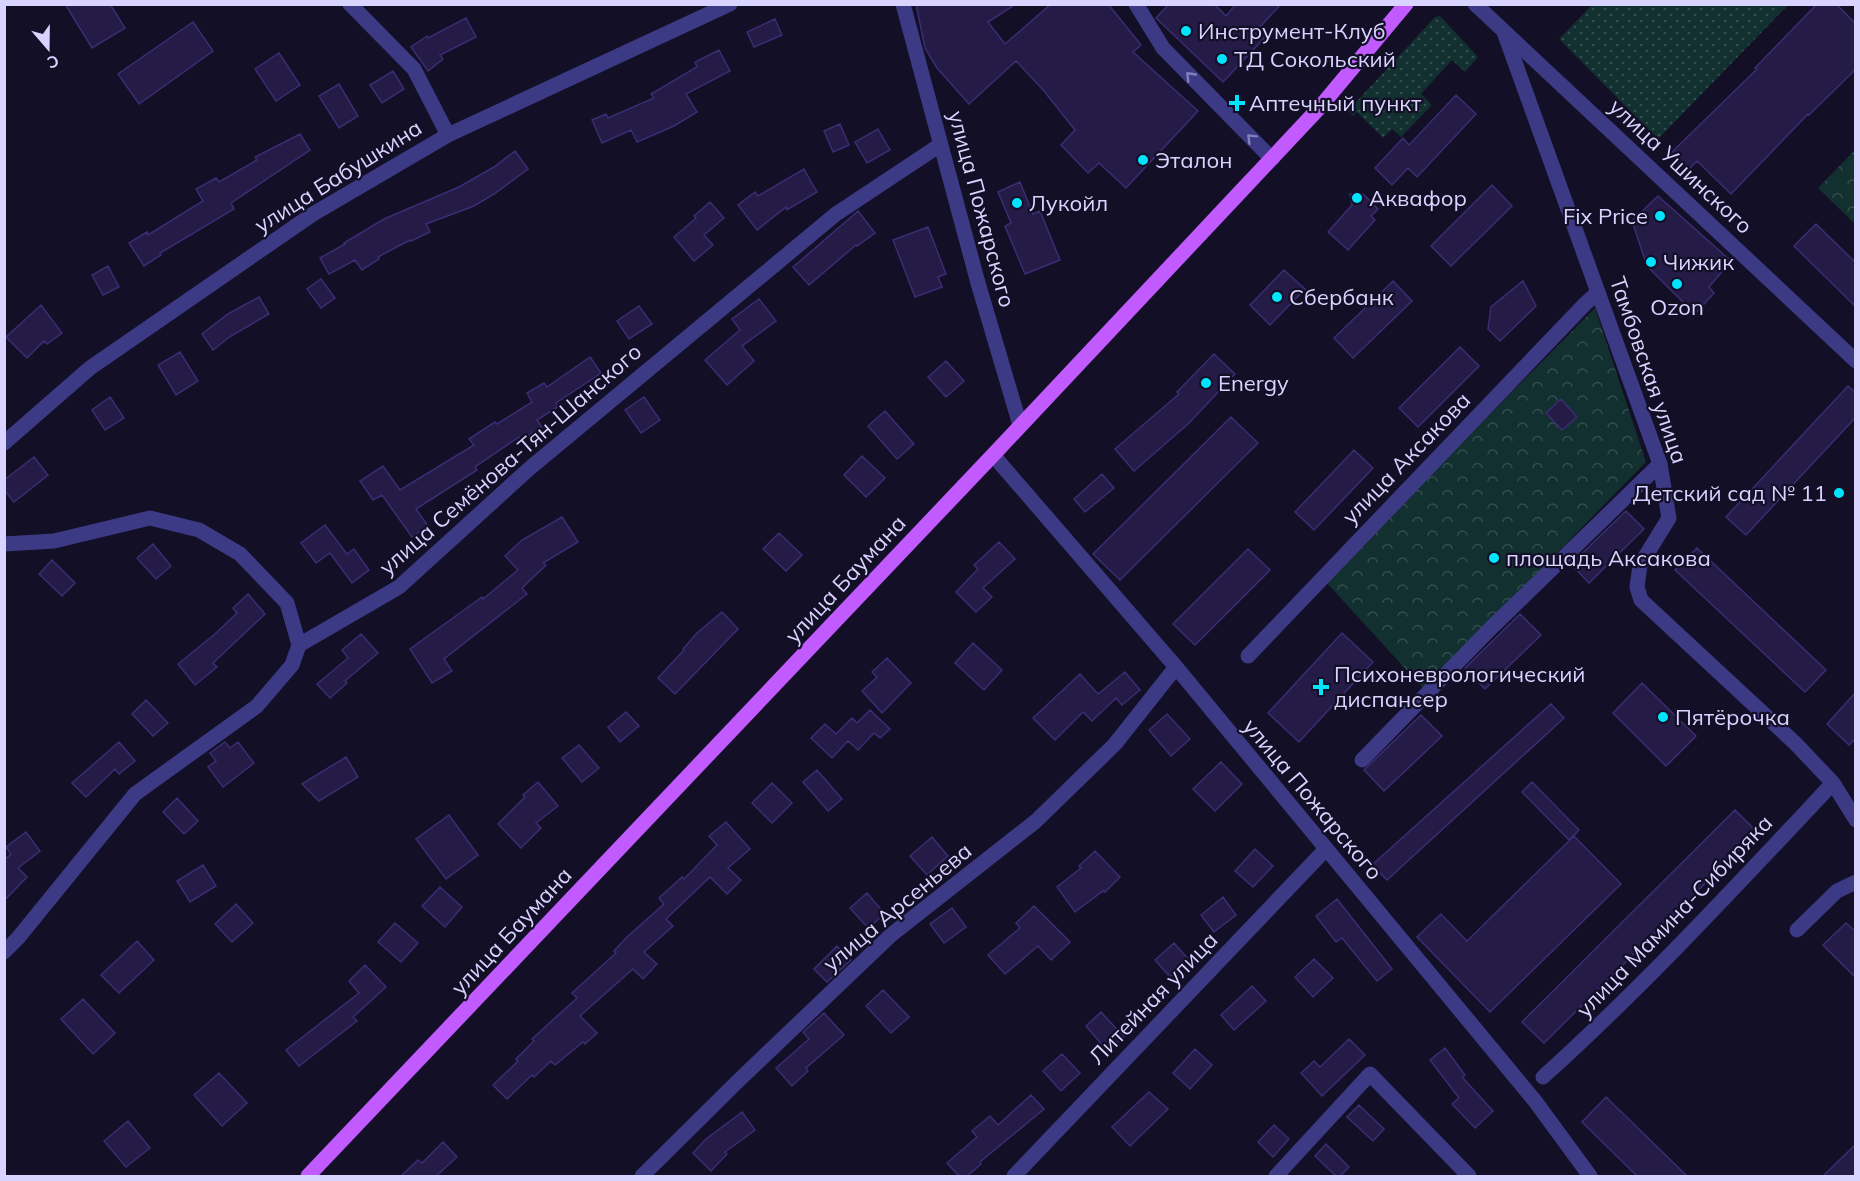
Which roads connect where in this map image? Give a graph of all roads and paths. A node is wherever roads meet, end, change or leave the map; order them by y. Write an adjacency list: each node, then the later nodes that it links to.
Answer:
1 (350, 4): 8 (street)
2 (730, 4): 8 (street, улица Бабушкина)
3 (903, 4): 9 (street, улица Пожарского)
4 (1136, 4): 10 (street, one-way to 4)
5 (1406, 4): 10 (main road, улица Баумана)
6 (1475, 4): 7 (street, улица Ушинского)
7 (1504, 32): 11 (street, Тамбовская улица); 12 (street, улица Ушинского)
8 (448, 135): 14 (street, улица Бабушкина)
9 (940, 145): 13 (street, улица Пожарского); 18 (street, улица Семёнова-Тян-Шанского)
10 (1272, 159): 13 (main road, улица Баумана)
11 (1599, 292): 16 (street, Тамбовская улица); 19 (street, улица Аксакова)
12 (1856, 361)
13 (1020, 425): 15 (main road, улица Баумана)
14 (4, 443)
15 (993, 455): 20 (street, улица Пожарского); 29 (main road, улица Баумана)
16 (1660, 464): 21 (street); 22 (street, Тамбовская улица)
17 (4, 544): 18 (street)
18 (299, 645): 27 (street)
19 (1248, 656)
20 (1176, 667): 24 (street, улица Пожарского); 30 (street, улица Арсеньева)
21 (1362, 760)
22 (1833, 783): 23 (street, Тамбовская улица); 28 (street, улица Мамина-Сибиряка)
23 (1856, 820)
24 (1326, 850): 31 (street, Литейная улица); 34 (street, улица Пожарского)
25 (1856, 882): 26 (street)
26 (1797, 930)
27 (4, 951)
28 (1543, 1077)
29 (308, 1176)
30 (642, 1176)
31 (1014, 1176)
32 (1276, 1176): 33 (street)
33 (1469, 1176)
34 (1590, 1176)

